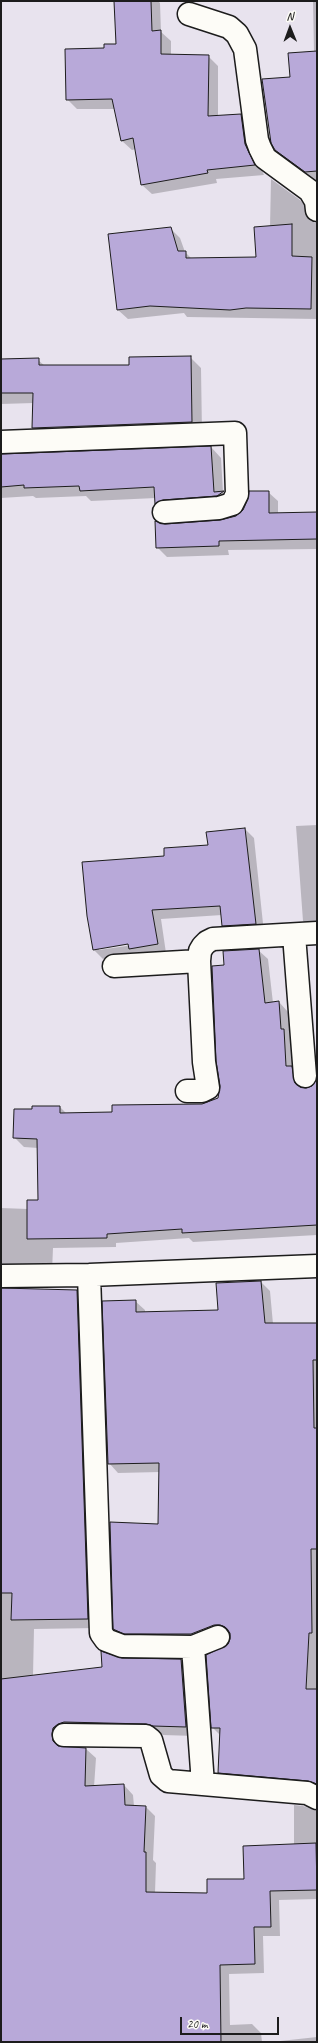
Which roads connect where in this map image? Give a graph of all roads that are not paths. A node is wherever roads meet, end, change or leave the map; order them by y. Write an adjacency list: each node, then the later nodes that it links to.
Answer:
1 (189, 14): 2 (street)
2 (317, 210)
3 (1, 442): 4 (street)
4 (164, 512)
5 (317, 933): 6 (street)
6 (294, 935): 7 (street); 9 (street)
7 (199, 961): 8 (street); 10 (street)
8 (114, 966)
9 (306, 1076)
10 (187, 1091)
11 (317, 1266): 12 (street)
12 (88, 1275): 13 (street); 15 (street)
13 (1, 1276)
14 (218, 1637): 15 (street)
15 (193, 1647): 17 (street)
16 (64, 1736): 17 (street)
17 (203, 1784): 18 (street)
18 (317, 1798)

